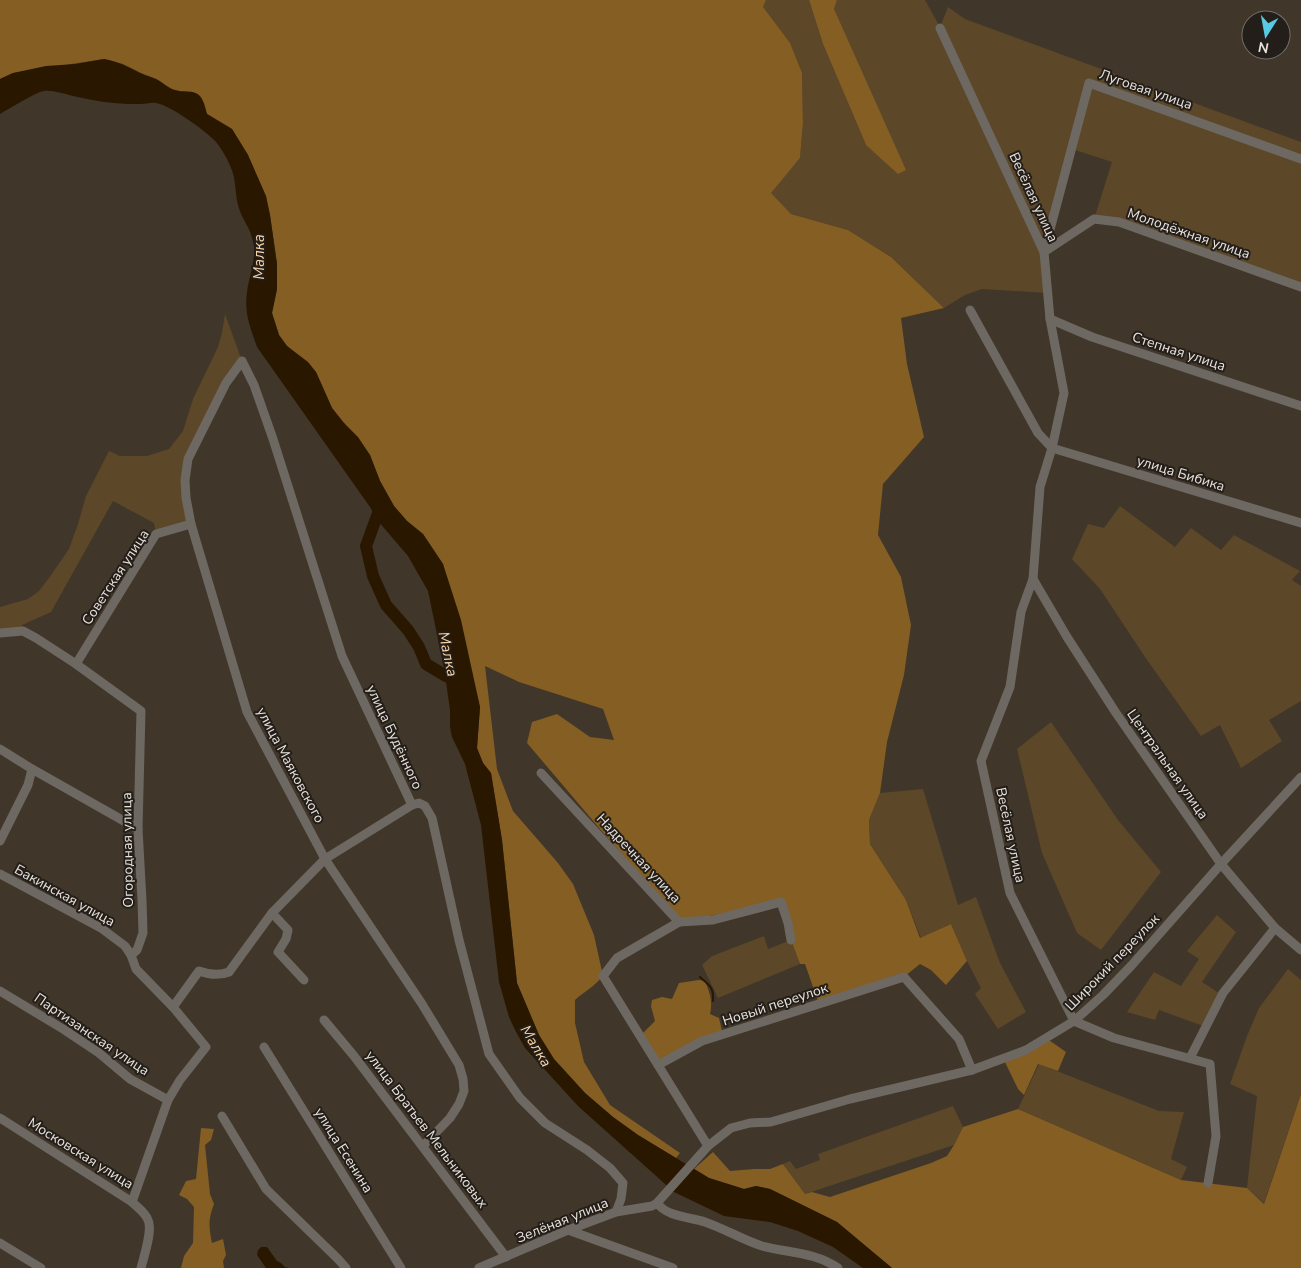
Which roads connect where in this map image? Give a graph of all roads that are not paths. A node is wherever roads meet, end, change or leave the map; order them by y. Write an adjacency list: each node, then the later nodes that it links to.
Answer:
1 (940, 28): 3 (street, Весёлая улица)
2 (1301, 158): 3 (street, Луговая улица)
3 (1044, 252): 4 (street, Молодёжная улица); 6 (street, Весёлая улица)
4 (1301, 287)
5 (970, 310): 9 (street)
6 (1050, 319): 8 (street, Степная улица); 9 (street, Весёлая улица)
7 (242, 361): 11 (street, улица Маяковского); 19 (street, улица Будённого)
8 (1301, 406)
9 (1052, 448): 10 (street, улица Бибика); 12 (street, Весёлая улица)
10 (1301, 523)
11 (191, 524): 14 (street, Советская улица); 22 (street, улица Маяковского)
12 (1033, 578): 23 (street, Центральная улица); 35 (street, Весёлая улица)
13 (0, 633): 14 (street)
14 (76, 664): 20 (street, Огородная улица)
15 (0, 749): 16 (street)
16 (32, 769): 20 (street); 21 (street)
17 (541, 774): 26 (street, Надречная улица)
18 (1301, 777): 23 (street, Широкий переулок)
19 (412, 805): 22 (street); 48 (street, улица Будённого)
20 (138, 829): 30 (street, Огородная улица)
21 (0, 841)
22 (324, 859): 25 (street); 43 (street, улица Маяковского)
23 (1221, 864): 27 (street, Центральная улица); 35 (street, Широкий переулок)
24 (0, 874): 30 (street, Бакинская улица)
25 (272, 913): 31 (street); 33 (street)
26 (679, 922): 28 (street); 38 (street, Надречная улица)
27 (1274, 928): 29 (street, Центральная улица); 37 (street)
28 (791, 940)
29 (1301, 950)
30 (132, 955): 33 (street, Бакинская улица)
31 (304, 980)
32 (0, 991): 40 (street, Партизанская улица)
33 (173, 1007): 40 (street, Бакинская улица)
34 (324, 1020): 43 (street, улица Братьев Мельниковых)
35 (1074, 1022): 37 (street); 39 (street, Широкий переулок)
36 (264, 1047): 56 (street, улица Есенина)
37 (1190, 1058): 45 (street)
38 (658, 1065): 39 (street, Новый переулок); 44 (street, Надречная улица)
39 (972, 1070): 44 (street, Широкий переулок)
40 (168, 1100): 46 (street)
41 (222, 1116): 55 (street)
42 (0, 1118): 46 (street, Московская улица)
43 (423, 1146): 51 (street, улица Братьев Мельниковых)
44 (708, 1146): 47 (street, Широкий переулок)
45 (1208, 1183)
46 (132, 1202): 54 (street, Московская улица)
47 (657, 1203): 48 (street, Зелёная улица); 59 (street)
48 (616, 1212): 49 (street, Зелёная улица)
49 (568, 1230): 51 (street, Зелёная улица); 58 (street)
50 (0, 1243): 53 (street)
51 (506, 1257): 52 (street, Зелёная улица)
52 (490, 1266): 57 (street, Зелёная улица)
53 (41, 1268)
54 (141, 1268)
55 (346, 1268)
56 (401, 1268)
57 (479, 1268)
58 (673, 1268)
59 (838, 1268)

